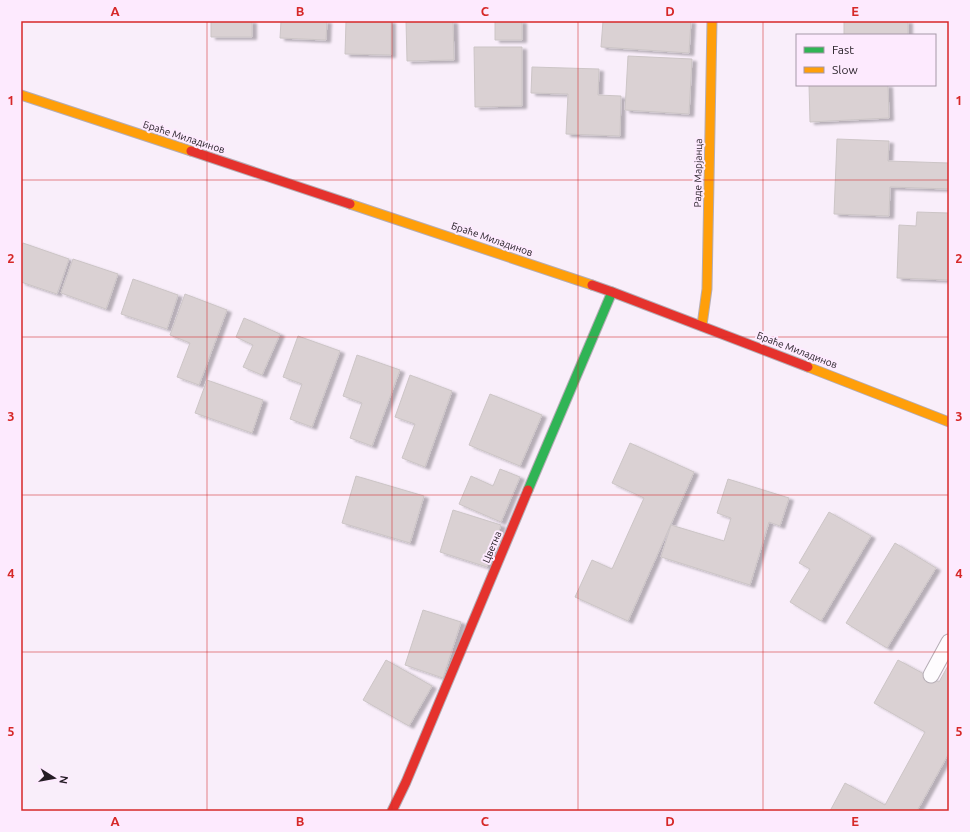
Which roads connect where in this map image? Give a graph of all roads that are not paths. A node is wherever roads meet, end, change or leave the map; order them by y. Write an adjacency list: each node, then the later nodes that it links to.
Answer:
1 (712, 21): 4 (main road, Раде Марјанца)
2 (21, 95): 3 (main road, Браће Миладинов)
3 (612, 292): 4 (main road, Браће Миладинов); 8 (main road, Цветна)
4 (702, 325): 5 (main road, Браће Миладинов)
5 (949, 422)
6 (949, 642): 7 (lane)
7 (931, 675)
8 (392, 811)

